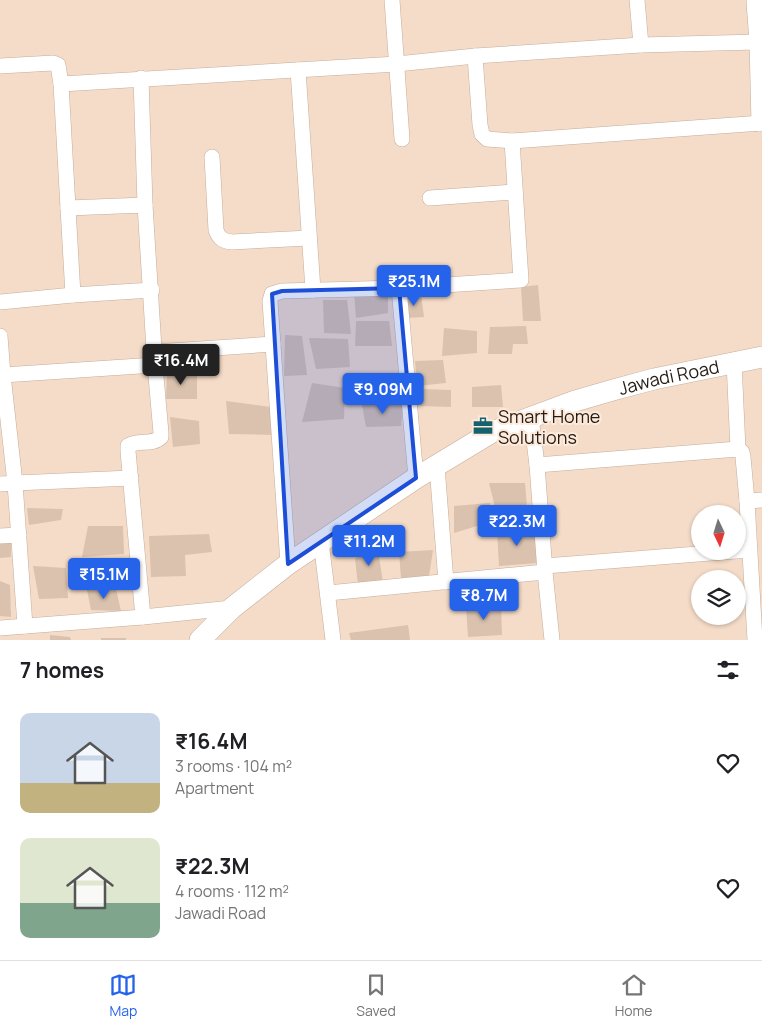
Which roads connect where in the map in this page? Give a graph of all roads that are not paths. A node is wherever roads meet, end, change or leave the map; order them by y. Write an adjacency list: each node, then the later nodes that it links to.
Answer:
1 (392, 0): 7 (street)
2 (637, 0): 5 (street)
3 (756, 1): 4 (street)
4 (757, 42): 5 (street); 12 (street)
5 (641, 45): 6 (street)
6 (475, 56): 7 (street); 14 (street)
7 (397, 64): 9 (street); 13 (street)
8 (0, 66): 11 (street)
9 (298, 70): 10 (street); 20 (street)
10 (140, 78): 11 (street); 18 (street)
11 (61, 84): 19 (street)
12 (760, 124): 14 (street)
13 (402, 139)
14 (512, 141): 16 (street)
15 (212, 157): 20 (street)
16 (515, 192): 17 (street); 21 (street)
17 (430, 198)
18 (145, 205): 19 (street); 22 (street)
19 (68, 208): 24 (street)
20 (309, 238): 23 (street)
21 (399, 288): 23 (street); 37 (street)
22 (152, 290): 24 (street); 29 (street)
23 (312, 290): 27 (street)
24 (73, 295): 25 (street)
25 (0, 302)
26 (0, 336): 31 (street)
27 (273, 344): 29 (street); 44 (street)
28 (762, 357): 30 (street, Jawadi Road)
29 (155, 358): 31 (street); 36 (street)
30 (734, 362): 32 (street, Jawadi Road); 33 (street)
31 (3, 375): 38 (street)
32 (532, 417): 34 (street); 35 (street, Jawadi Road)
33 (738, 449): 34 (street); 39 (street)
34 (537, 465): 45 (street)
35 (438, 466): 37 (street, Jawadi Road); 46 (street)
36 (131, 478): 38 (street); 49 (street)
37 (416, 478): 42 (street, Jawadi Road)
38 (8, 483): 40 (street)
39 (755, 500): 43 (street)
40 (19, 535): 41 (street); 50 (street)
41 (0, 536)
42 (320, 541): 44 (street, Jawadi Road); 47 (street)
43 (750, 550): 45 (street); 55 (street)
44 (288, 564): 48 (street, Jawadi Road)
45 (545, 569): 46 (street); 54 (street)
46 (446, 582): 47 (street)
47 (328, 593): 53 (street)
48 (232, 608): 49 (street); 52 (street, Jawadi Road)
49 (143, 617): 50 (street)
50 (25, 626): 51 (street)
51 (0, 628)
52 (200, 640)
53 (333, 640)
54 (552, 640)
55 (755, 640)

